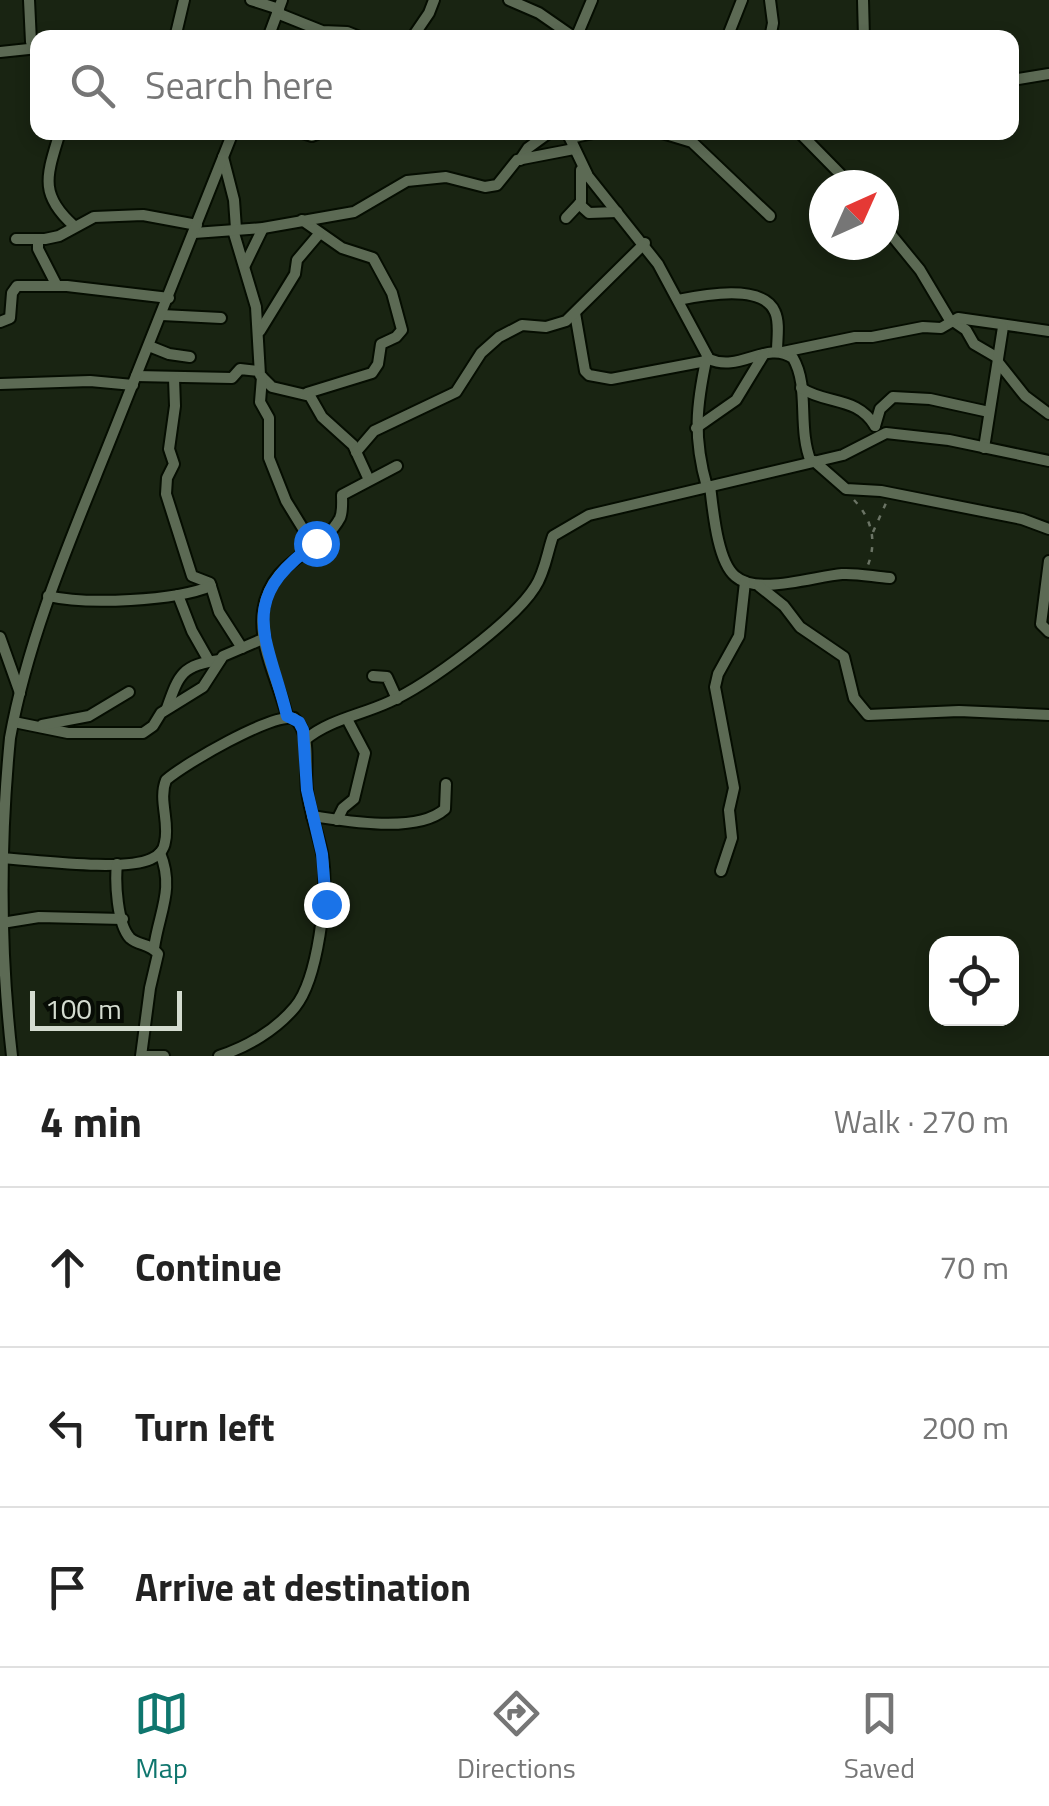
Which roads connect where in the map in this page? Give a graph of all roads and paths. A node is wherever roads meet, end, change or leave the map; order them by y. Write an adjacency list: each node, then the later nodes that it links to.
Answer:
1 (30, 0): 11 (street)
2 (184, 0): 12 (street)
3 (251, 0): 10 (street)
4 (434, 0): 14 (street)
5 (508, 0): 15 (street)
6 (592, 0): 16 (street)
7 (742, 0): 17 (street)
8 (770, 0): 18 (street)
9 (863, 0): 19 (street)
10 (279, 7): 13 (street)
11 (31, 30)
12 (177, 30)
13 (319, 30)
14 (418, 30)
15 (564, 30)
16 (579, 30)
17 (730, 30)
18 (772, 30)
19 (864, 30)
20 (30, 48): 21 (street)
21 (0, 52)
22 (1049, 74): 23 (street)
23 (1019, 79)
24 (58, 140): 39 (street)
25 (230, 140): 30 (street)
26 (539, 140): 31 (street)
27 (570, 140): 31 (street); 32 (street)
28 (685, 140): 36 (street)
29 (806, 140): 33 (street)
30 (223, 158): 41 (street); 42 (street)
31 (520, 160): 38 (street)
32 (580, 162): 34 (street); 35 (street)
33 (836, 170)
34 (580, 204): 35 (street); 37 (street)
35 (617, 212): 46 (street)
36 (770, 216)
37 (566, 218)
38 (302, 220): 40 (street); 43 (street)
39 (74, 226): 41 (street); 45 (street)
40 (263, 228): 42 (street); 48 (street)
41 (196, 229): 42 (street); 50 (street)
42 (235, 230): 48 (street)
43 (319, 234): 59 (street); 71 (street)
44 (16, 239): 45 (street)
45 (38, 239): 49 (street)
46 (645, 243): 51 (street); 52 (street)
47 (899, 244): 55 (street)
48 (244, 266): 59 (street)
49 (56, 286): 50 (street); 56 (street)
50 (169, 298): 53 (street)
51 (678, 300): 61 (street); 64 (street)
52 (575, 313): 64 (street); 77 (street)
53 (162, 315): 54 (street); 60 (street)
54 (222, 318)
55 (952, 321): 57 (street); 61 (street); 65 (street)
56 (0, 322)
57 (1003, 326): 58 (street); 65 (street)
58 (1049, 331)
59 (260, 332): 66 (street)
60 (149, 346): 63 (street); 68 (street)
61 (780, 352): 62 (street); 70 (street)
62 (764, 354): 64 (street); 74 (street)
63 (190, 357)
64 (706, 358): 74 (street)
65 (998, 360): 72 (street); 73 (street)
66 (260, 374): 67 (street); 71 (street); 87 (street)
67 (174, 378): 68 (street); 92 (street)
68 (134, 381): 69 (street); 95 (street)
69 (0, 384)
70 (801, 388): 75 (street); 78 (street)
71 (307, 394): 77 (street)
72 (989, 412): 75 (street); 76 (street)
73 (1049, 414)
74 (696, 428): 82 (street)
75 (877, 430): 76 (street); 78 (street)
76 (984, 448): 79 (street)
77 (356, 452): 81 (street)
78 (813, 461): 82 (street); 83 (street)
79 (1049, 461)
80 (396, 466): 81 (street)
81 (369, 480): 87 (street)
82 (709, 487): 91 (street); 105 (street)
83 (848, 489): 84 (street); 86 (path)
84 (890, 492): 85 (street); 86 (path)
85 (1049, 528)
86 (873, 533): 89 (path)
87 (314, 545): 98 (street)
88 (1049, 561): 96 (street)
89 (864, 576): 90 (street); 93 (street)
90 (890, 578)
91 (744, 582): 93 (street); 119 (street)
92 (211, 586): 94 (street); 99 (street)
93 (759, 586): 107 (street)
94 (178, 595): 95 (street); 101 (street)
95 (48, 596): 104 (street)
96 (1049, 632)
97 (0, 637): 104 (street)
98 (265, 638): 99 (street); 100 (street)
99 (237, 650): 100 (street); 101 (street)
100 (269, 656): 108 (street)
101 (215, 660): 106 (street); 106 (street)
102 (373, 676): 105 (street)
103 (129, 692): 111 (street)
104 (20, 694): 110 (street)
105 (396, 699): 109 (street)
106 (167, 709): 111 (street)
107 (1049, 715)
108 (287, 716): 112 (street); 116 (street)
109 (347, 719): 112 (street); 115 (street)
110 (14, 722): 111 (street); 117 (street)
111 (36, 728)
112 (305, 740): 114 (street)
113 (446, 784): 115 (street)
114 (312, 816): 115 (street); 126 (street)
115 (337, 820)
116 (160, 854): 118 (street); 122 (street)
117 (0, 858): 118 (street); 121 (street)
118 (117, 864): 120 (street)
119 (721, 871)
120 (123, 919): 121 (street); 122 (street)
121 (2, 922): 123 (street)
122 (154, 948): 124 (street)
123 (12, 1056)
124 (142, 1056): 125 (street)
125 (164, 1056)
126 (219, 1056)

